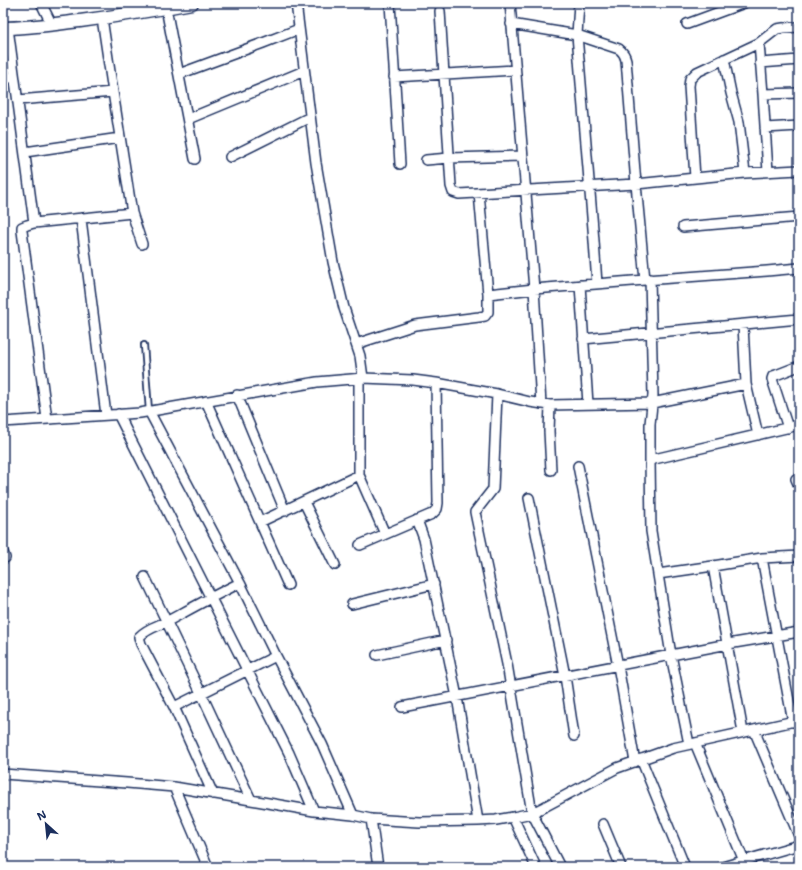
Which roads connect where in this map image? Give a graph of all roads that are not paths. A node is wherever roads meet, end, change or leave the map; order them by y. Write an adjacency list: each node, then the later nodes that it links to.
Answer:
1 (41, 3): 12 (street)
2 (192, 3): 9 (street)
3 (296, 3): 17 (street)
4 (390, 3): 27 (street)
5 (510, 3): 13 (street)
6 (579, 3): 18 (street)
7 (744, 3): 14 (street)
8 (133, 8): 9 (street); 11 (street)
9 (166, 8): 25 (street)
10 (440, 11): 26 (street)
11 (102, 18): 12 (street); 30 (street)
12 (52, 24): 16 (street)
13 (511, 24): 18 (street); 23 (street)
14 (687, 24)
15 (799, 27): 19 (street)
16 (6, 28): 28 (street)
17 (299, 29): 24 (street); 25 (street)
18 (576, 35): 50 (street); 51 (street)
19 (759, 43): 20 (street); 22 (street)
20 (724, 59): 48 (street); 49 (street)
21 (799, 60): 22 (street)
22 (760, 63): 32 (street)
23 (515, 70): 26 (street); 40 (street)
24 (304, 71): 34 (street); 35 (street)
25 (179, 74): 35 (street)
26 (444, 74): 27 (street); 42 (street)
27 (394, 77): 45 (street)
28 (14, 78): 29 (street); 33 (street)
29 (3, 79)
30 (112, 92): 33 (street); 38 (street)
31 (799, 93): 32 (street)
32 (763, 94): 37 (street)
33 (18, 100): 39 (street)
34 (310, 117): 41 (street); 70 (street)
35 (188, 119): 43 (street)
36 (799, 126): 37 (street)
37 (765, 128): 47 (street)
38 (120, 138): 39 (street); 54 (street)
39 (25, 152): 57 (street)
40 (522, 156): 42 (street); 52 (street)
41 (230, 157)
42 (449, 158): 44 (street); 53 (street)
43 (195, 159)
44 (426, 160)
45 (400, 164)
46 (799, 170): 47 (street)
47 (768, 172): 48 (street)
48 (745, 173): 49 (street)
49 (695, 178): 50 (street)
50 (636, 184): 51 (street); 61 (street)
51 (589, 186): 52 (street); 62 (street)
52 (525, 190): 53 (street); 64 (street)
53 (479, 193): 65 (street)
54 (132, 213): 56 (street); 59 (street)
55 (799, 217): 58 (street)
56 (81, 219): 57 (street); 84 (street)
57 (34, 223): 85 (street)
58 (683, 227)
59 (142, 244)
60 (799, 268): 61 (street)
61 (647, 280): 62 (street); 68 (street)
62 (596, 284): 63 (street)
63 (580, 285): 64 (street); 69 (street)
64 (534, 289): 65 (street); 80 (street)
65 (488, 294): 70 (street)
66 (799, 319): 67 (street)
67 (743, 324): 68 (street); 75 (street)
68 (652, 333): 69 (street); 79 (street)
69 (584, 339): 81 (street)
70 (356, 344): 73 (street)
71 (144, 345): 82 (lane)
72 (799, 366): 88 (street)
73 (361, 378): 74 (street); 77 (street); 93 (street)
74 (436, 383): 76 (street); 97 (street)
75 (746, 384): 79 (street); 89 (street)
76 (497, 394): 80 (street); 123 (street)
77 (237, 395): 78 (street); 96 (street)
78 (206, 401): 82 (street); 98 (street)
79 (652, 403): 81 (street); 90 (street)
80 (546, 404): 81 (street); 92 (street)
81 (588, 404)
82 (149, 411): 83 (street); 107 (street)
83 (118, 414): 84 (street); 110 (street)
84 (106, 415): 85 (street)
85 (47, 419): 86 (street)
86 (3, 422)
87 (799, 425): 88 (street)
88 (788, 428): 89 (street)
89 (758, 435): 90 (street)
90 (650, 460): 105 (street)
91 (578, 466): 120 (street)
92 (551, 470)
93 (359, 476): 95 (street); 99 (street)
94 (529, 498): 122 (street)
95 (304, 502): 96 (street); 103 (street)
96 (285, 511): 98 (street)
97 (418, 520): 99 (street); 108 (street)
98 (260, 522): 109 (street)
99 (385, 534): 100 (street)
100 (360, 545)
101 (799, 556): 102 (street)
102 (762, 558): 104 (street); 114 (street)
103 (335, 566)
104 (713, 566): 105 (street); 116 (street)
105 (658, 574): 118 (street)
106 (145, 577): 112 (street)
107 (240, 583): 110 (street); 119 (street)
108 (434, 584): 111 (street); 115 (street)
109 (288, 585)
110 (210, 598): 112 (street); 121 (street)
111 (352, 604)
112 (166, 621): 124 (street); 126 (street)
113 (799, 632): 114 (street)
114 (777, 635): 116 (street); 128 (street)
115 (446, 640): 117 (street); 125 (street)
116 (728, 644): 118 (street); 130 (street)
117 (377, 654)
118 (672, 655): 120 (street); 132 (street)
119 (276, 656): 121 (street); 140 (street)
120 (618, 666): 122 (street); 133 (street)
121 (248, 670): 124 (street); 138 (street)
122 (565, 676): 123 (street); 131 (street)
123 (511, 686): 125 (street); 139 (street)
124 (201, 693): 126 (street); 137 (street)
125 (457, 697): 127 (street); 143 (street)
126 (174, 707): 136 (street)
127 (402, 707)
128 (796, 721): 129 (street)
129 (754, 730): 130 (street); 145 (street)
130 (744, 732): 132 (street)
131 (574, 736)
132 (692, 744): 133 (street); 147 (street)
133 (638, 761): 139 (street); 153 (street)
134 (3, 774): 135 (street)
135 (174, 787): 136 (street); 148 (street)
136 (213, 794): 137 (street)
137 (251, 800): 138 (street)
138 (314, 811): 140 (street)
139 (532, 813): 141 (street); 151 (street)
140 (353, 815): 142 (street)
141 (513, 817): 143 (street); 150 (street)
142 (371, 819): 143 (street); 149 (street)
143 (478, 821)
144 (603, 824): 152 (street)
145 (799, 836)
146 (799, 845): 147 (street)
147 (744, 861): 154 (street)
148 (208, 867)
149 (378, 867)
150 (536, 867)
151 (560, 867)
152 (621, 867)
153 (685, 867)
154 (722, 867)

